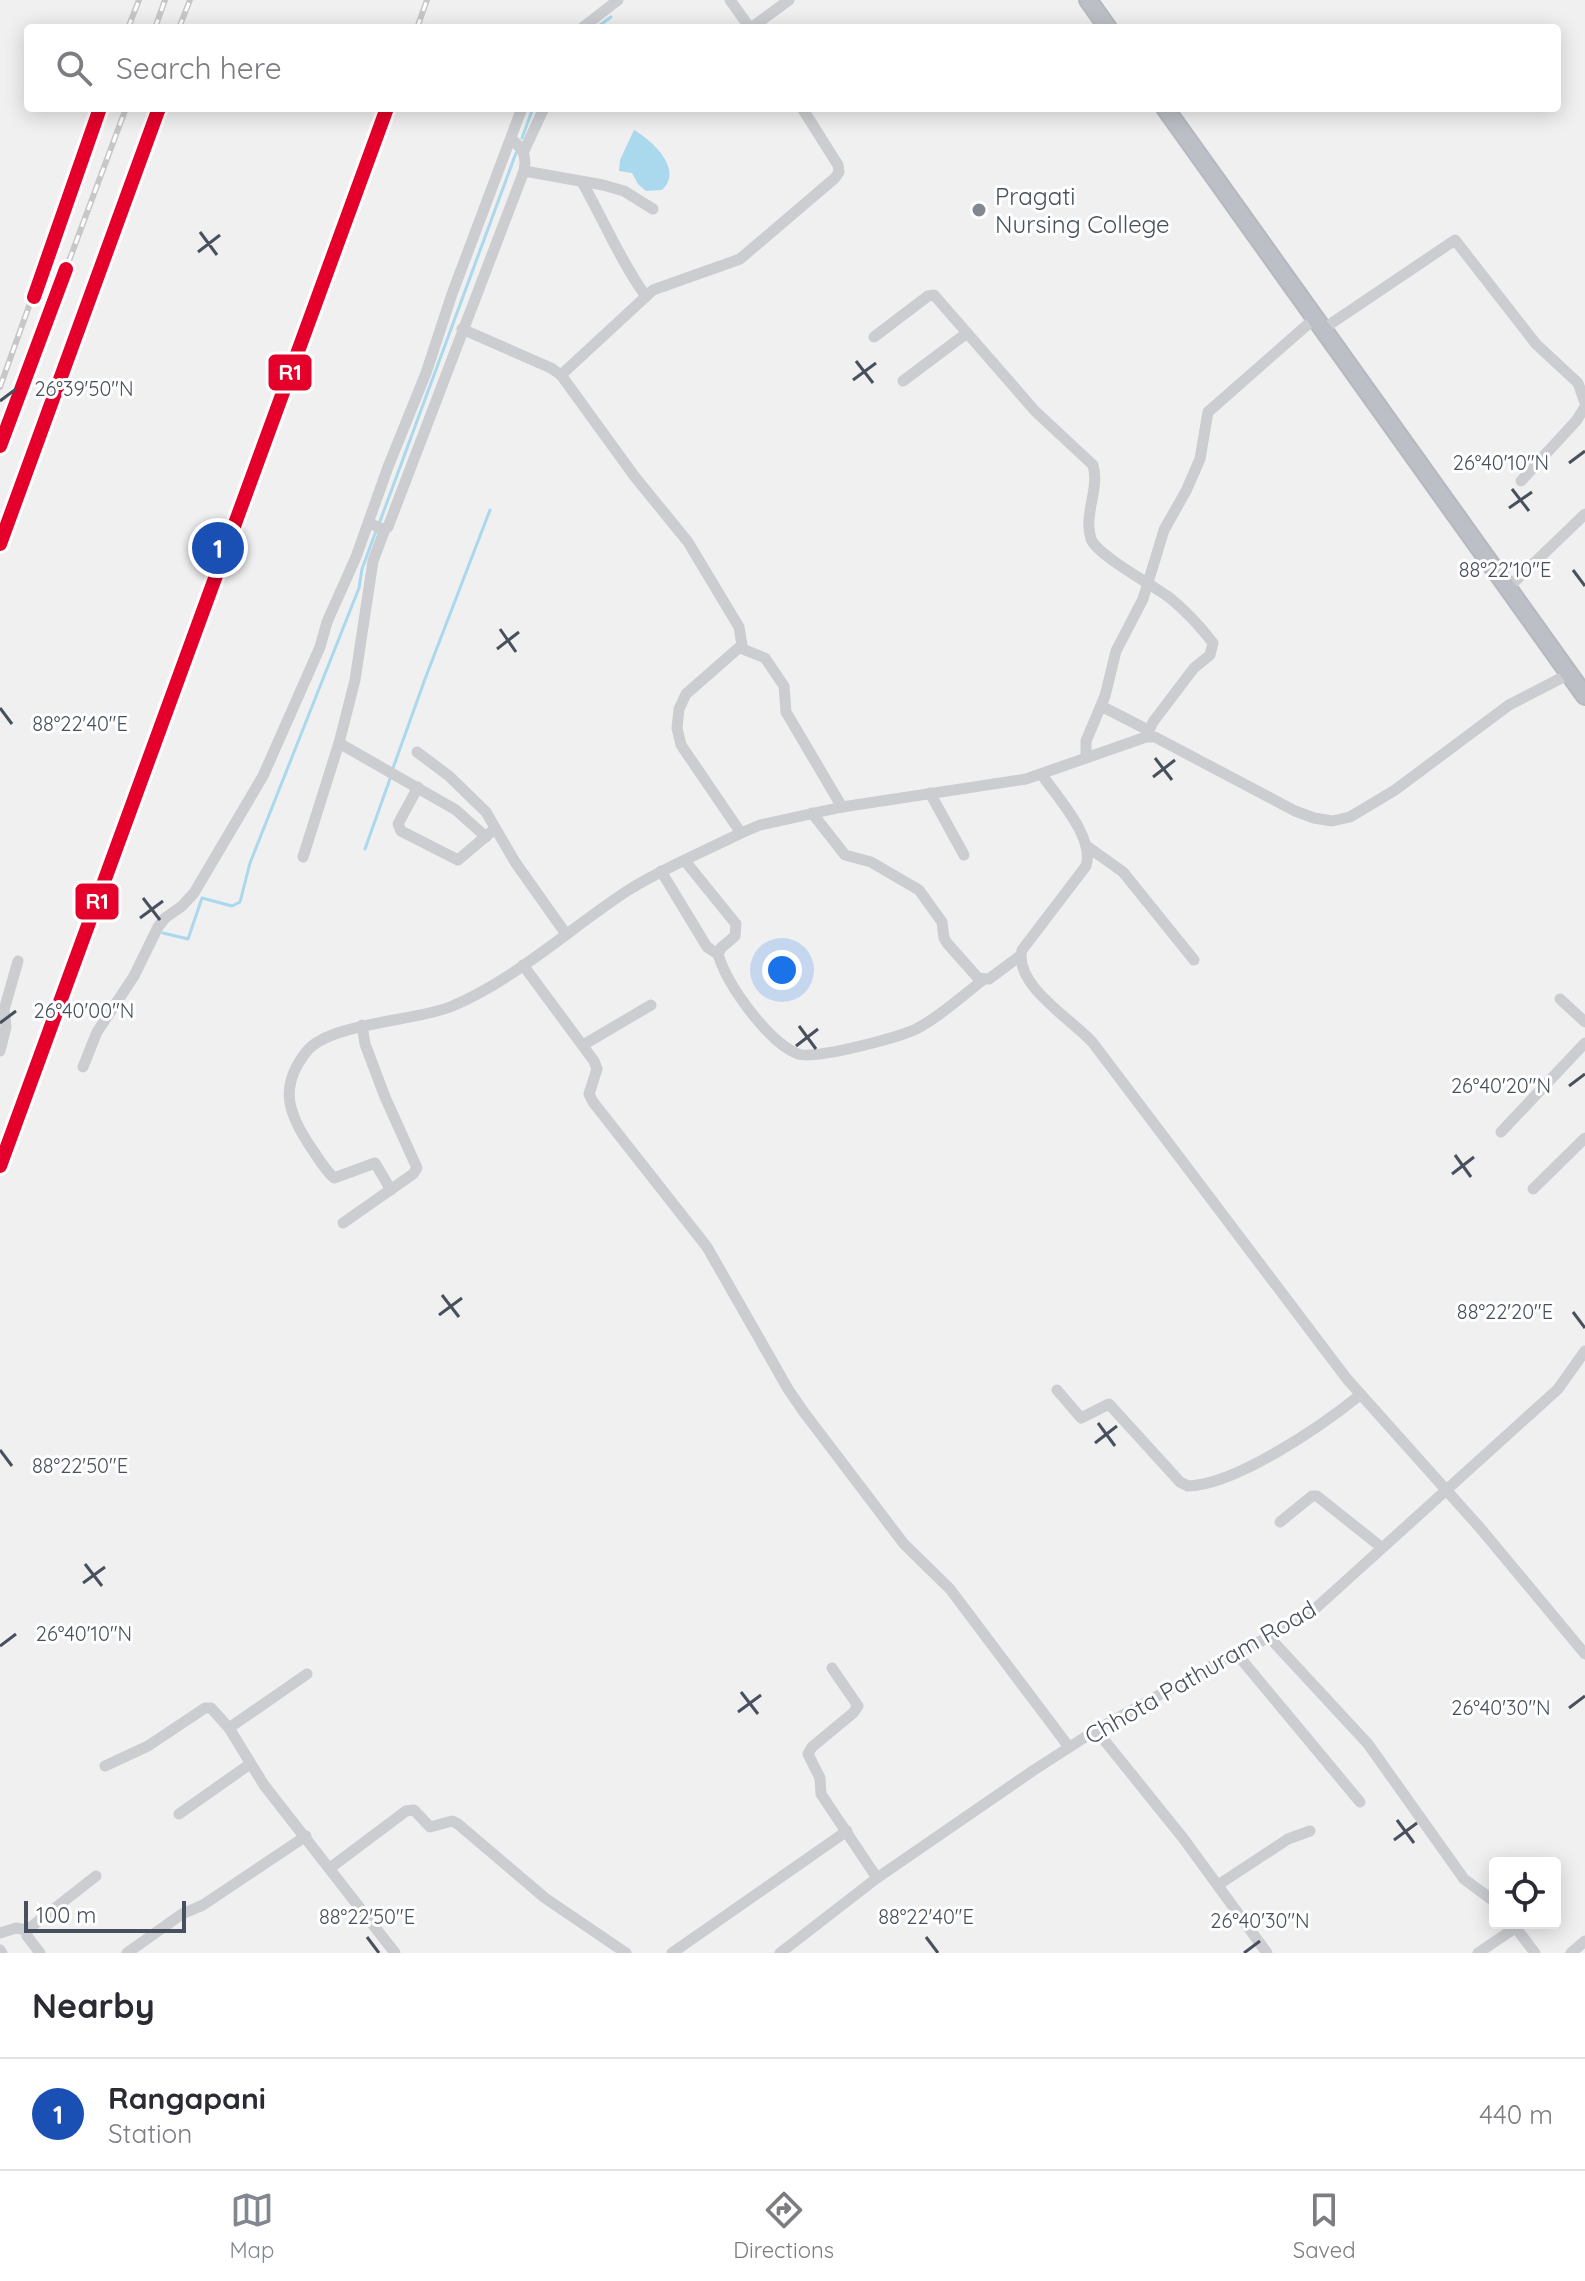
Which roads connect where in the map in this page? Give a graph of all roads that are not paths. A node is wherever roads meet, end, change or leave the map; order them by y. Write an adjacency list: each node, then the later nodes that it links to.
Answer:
1 (618, 0): 5 (street)
2 (730, 0): 6 (street)
3 (789, 0): 7 (street)
4 (1088, 0): 8 (highway)
5 (587, 24)
6 (747, 24)
7 (756, 24)
8 (1105, 24)
9 (521, 112): 13 (street)
10 (542, 112): 14 (street)
11 (805, 112): 18 (street)
12 (1168, 112): 19 (highway)
13 (512, 139): 14 (street); 28 (street)
14 (524, 151): 15 (street)
15 (524, 171): 16 (street); 20 (street)
16 (582, 182): 17 (street); 18 (street)
17 (653, 209)
18 (645, 295): 23 (street)
19 (1319, 324): 25 (street); 29 (street); 30 (highway)
20 (462, 329): 23 (street); 28 (street)
21 (967, 333): 22 (street); 24 (street); 29 (street)
22 (874, 337)
23 (561, 375): 31 (street)
24 (903, 381)
25 (1585, 405): 26 (street)
26 (1521, 481)
27 (1585, 514): 30 (street)
28 (378, 527): 36 (street); 66 (street)
29 (1148, 582): 34 (street); 35 (street)
30 (1509, 587): 32 (highway)
31 (740, 648): 42 (street); 45 (street)
32 (1569, 674): 33 (highway); 35 (street)
33 (1585, 696)
34 (1101, 706): 35 (street); 38 (street)
35 (1147, 734): 38 (street)
36 (339, 743): 40 (street); 48 (street)
37 (417, 752): 44 (street)
38 (1086, 758): 39 (street)
39 (1042, 775): 41 (street); 46 (street)
40 (418, 787): 44 (street); 44 (street)
41 (930, 793): 42 (street); 47 (street)
42 (842, 807): 43 (street)
43 (812, 813): 45 (street); 57 (street)
44 (490, 833): 51 (street)
45 (741, 833): 49 (street)
46 (1088, 847): 53 (street); 54 (street)
47 (964, 855)
48 (303, 857)
49 (685, 861): 50 (street); 52 (street)
50 (661, 871): 51 (street); 52 (street)
51 (566, 934): 56 (street)
52 (718, 954): 57 (street)
53 (1020, 956): 57 (street); 74 (street)
54 (1194, 960)
55 (18, 961): 60 (street)
56 (523, 965): 62 (street); 64 (street)
57 (983, 980)
58 (1560, 999): 61 (street)
59 (651, 1005): 64 (street)
60 (2, 1012): 65 (street)
61 (1585, 1022)
62 (362, 1025): 70 (street); 70 (street)
63 (1585, 1043): 67 (street)
64 (583, 1045): 85 (street)
65 (0, 1051)
66 (83, 1067)
67 (1501, 1132)
68 (1585, 1138): 69 (street)
69 (1533, 1189)
70 (391, 1190): 71 (street)
71 (343, 1223)
72 (1585, 1351): 75 (street, Chhota Pathuram Road)
73 (1057, 1390): 74 (street)
74 (1360, 1395): 75 (street)
75 (1445, 1490): 77 (street, Chhota Pathuram Road); 80 (street)
76 (1280, 1522): 77 (street)
77 (1381, 1547): 78 (street, Chhota Pathuram Road)
78 (1269, 1637): 79 (street, Chhota Pathuram Road); 97 (street)
79 (1236, 1653): 84 (street, Chhota Pathuram Road); 88 (street)
80 (1585, 1654)
81 (832, 1668): 90 (street)
82 (307, 1674): 83 (street)
83 (229, 1728): 86 (street); 87 (street)
84 (1096, 1730): 85 (street, Chhota Pathuram Road); 96 (street)
85 (1069, 1747): 95 (street, Chhota Pathuram Road)
86 (250, 1764): 89 (street); 92 (street)
87 (105, 1766)
88 (1360, 1802)
89 (179, 1814)
90 (847, 1831): 95 (street); 107 (street)
91 (1310, 1831): 96 (street)
92 (306, 1836): 93 (street); 104 (street)
93 (330, 1868): 105 (street); 106 (street)
94 (96, 1876): 100 (street)
95 (877, 1878): 108 (street, Chhota Pathuram Road)
96 (1218, 1885): 109 (street)
97 (1489, 1898)
98 (1509, 1929): 110 (street)
99 (1517, 1929): 111 (street)
100 (27, 1930): 101 (street); 103 (street)
101 (0, 1933)
102 (1585, 1941): 112 (street)
103 (40, 1953)
104 (127, 1953)
105 (395, 1953)
106 (626, 1953)
107 (672, 1953)
108 (780, 1953)
109 (1267, 1953)
110 (1478, 1953)
111 (1535, 1953)
112 (1571, 1953)

